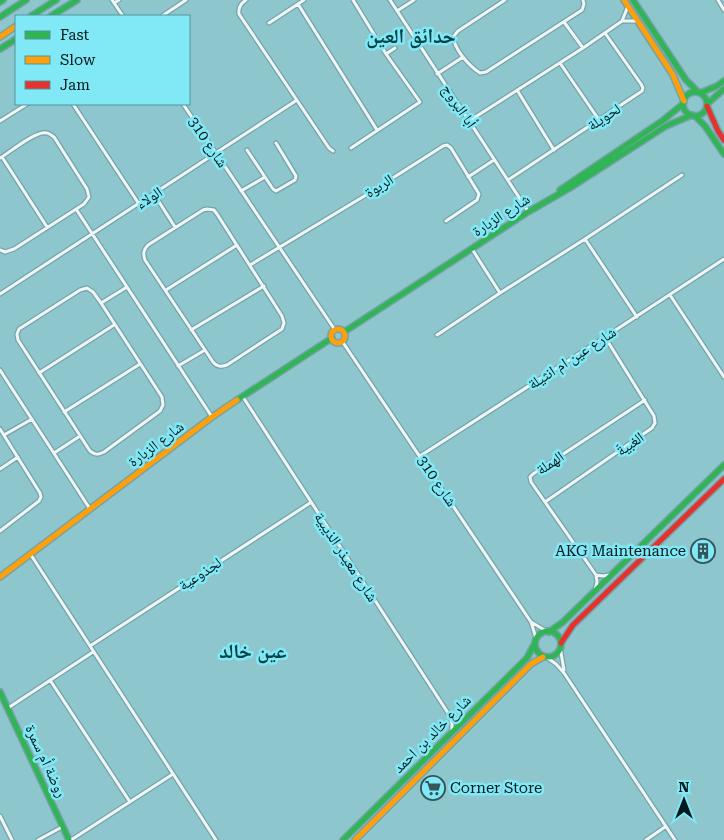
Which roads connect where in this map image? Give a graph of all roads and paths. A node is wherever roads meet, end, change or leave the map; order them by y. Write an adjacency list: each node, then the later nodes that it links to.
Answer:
1 (26, 0): 25 (main road)
2 (56, 0): 21 (main road)
3 (77, 0): 22 (main road)
4 (119, 0): 16 (street)
5 (186, 0): 24 (street)
6 (246, 0): 45 (street)
7 (304, 0): 17 (street)
8 (353, 0): 37 (street)
9 (390, 0): 20 (street, أبا البروج)
10 (414, 0): 20 (street)
11 (505, 0): 38 (street)
12 (583, 0): 27 (street)
13 (624, 0): 18 (main road)
14 (633, 0): 44 (main road)
15 (718, 0): 19 (street)
16 (113, 2): 23 (street)
17 (298, 4): 29 (street); 55 (street)
18 (628, 6): 26 (street); 28 (main road)
19 (724, 10)
20 (397, 11): 40 (street, أبا البروج)
21 (33, 15)
22 (53, 15)
23 (122, 15)
24 (164, 15)
25 (0, 18)
26 (622, 21): 28 (street); 31 (street)
27 (564, 22): 35 (street); 38 (street)
28 (638, 22): 46 (main road)
29 (269, 23)
30 (15, 27): 32 (main road)
31 (605, 33): 35 (street); 52 (street, لحويلة)
32 (0, 37)
33 (15, 40): 36 (main road)
34 (395, 48): 37 (street)
35 (583, 48): 39 (street)
36 (0, 49)
37 (386, 54): 55 (street)
38 (463, 57): 40 (street)
39 (560, 62): 43 (street); 52 (street)
40 (437, 74): 54 (street, أبا البروج)
41 (724, 81): 44 (main road)
42 (724, 89): 50 (main road)
43 (517, 90): 54 (street); 60 (street)
44 (699, 92): 46 (main road); 50 (main road)
45 (297, 100): 61 (street); 62 (street, الولاء)
46 (684, 102): 51 (main road); 72 (main road, شارع الزبارة)
47 (25, 105): 53 (street)
48 (74, 105): 73 (street)
49 (183, 105): 62 (street, شارع 310)
50 (707, 105): 51 (main road); 56 (main road)
51 (694, 116): 63 (main road); 72 (main road, شارع الزبارة)
52 (600, 120): 60 (street, لحويلة)
53 (0, 121)
54 (469, 121): 65 (street, أبا البروج)
55 (378, 130): 58 (street)
56 (724, 140)
57 (276, 143): 67 (street)
58 (351, 148)
59 (247, 150): 67 (street)
60 (554, 150): 69 (street, لحويلة)
61 (333, 151)
62 (216, 154): 70 (street, شارع 310); 71 (street, الولاء)
63 (724, 154)
64 (1, 158): 74 (street); 77 (street)
65 (494, 160): 68 (street); 69 (street, أبا البروج)
66 (682, 175): 80 (street)
67 (264, 176): 70 (street)
68 (468, 177): 76 (street, الربوة); 82 (street, الربوة)
69 (508, 180): 75 (street, أبا البروج)
70 (241, 191): 82 (street, شارع 310)
71 (154, 194): 73 (street, الولاء); 78 (street)
72 (546, 201): 75 (main road, شارع الزبارة)
73 (139, 204): 79 (street, الولاء)
74 (76, 209): 77 (street); 79 (street)
75 (528, 212): 83 (main road, شارع الزبارة)
76 (446, 221)
77 (47, 227): 84 (street)
78 (176, 227): 81 (street); 89 (street)
79 (93, 234): 88 (street); 91 (street, الولاء)
80 (585, 239): 90 (street); 94 (street)
81 (237, 245): 86 (street); 89 (street)
82 (278, 247): 86 (street, الربوة); 97 (street, شارع 310)
83 (471, 249): 90 (street); 98 (main road, شارع الزبارة)
84 (0, 250)
85 (724, 259): 92 (street, شارع عين ام انثيلة)
86 (250, 265): 87 (street)
87 (264, 286): 96 (street); 103 (street)
88 (127, 288): 93 (street); 105 (street)
89 (166, 290): 96 (street)
90 (500, 293): 99 (street)
91 (0, 294)
92 (670, 295): 94 (street, شارع عين ام انثيلة); 108 (street)
93 (101, 303): 95 (street); 107 (street)
94 (637, 317): 100 (street, شارع عين ام انثيلة)
95 (114, 325): 104 (street); 107 (street)
96 (191, 330): 103 (street)
97 (335, 330): 98 (main road); 101 (main road)
98 (344, 332): 102 (main road)
99 (436, 335)
100 (605, 337): 110 (street, الغبيةّ); 118 (street, شارع عين ام انثيلة)
101 (332, 338): 102 (main road); 109 (main road, شارع الزبارة)
102 (342, 341): 118 (street, شارع 310)
103 (204, 350): 105 (street)
104 (140, 364): 111 (street); 116 (street)
105 (178, 366): 112 (street)
106 (0, 370): 113 (street)
107 (38, 373): 111 (street)
108 (724, 377)
109 (243, 397): 112 (main road, شارع الزبارة); 124 (street, شارع معيذر الذيبية)
110 (645, 400): 123 (street, الغبيةّ); 123 (street, الهملة)
111 (64, 412): 116 (street)
112 (212, 417): 125 (main road, شارع الزبارة)
113 (32, 419): 115 (street); 117 (street)
114 (0, 429): 115 (street)
115 (4, 435): 119 (street)
116 (80, 436): 117 (street)
117 (54, 453): 125 (street)
118 (420, 456): 132 (street, شارع 310)
119 (18, 457): 121 (street); 126 (street)
120 (724, 465): 129 (main road)
121 (0, 469)
122 (724, 479): 135 (main road)
123 (545, 502): 128 (street, الهملة)
124 (310, 503): 136 (street, لجذوعية); 143 (street, شارع معيذر الذيبية)
125 (90, 509): 127 (main road, شارع الزبارة)
126 (0, 531)
127 (31, 555): 130 (main road, شارع الزبارة); 136 (street)
128 (596, 575): 129 (street); 131 (street)
129 (611, 575): 131 (main road)
130 (0, 577)
131 (595, 591): 133 (main road)
132 (531, 622): 133 (street, شارع 310); 134 (street, شارع 310)
133 (549, 632): 134 (main road); 135 (main road)
134 (536, 641): 138 (main road); 144 (main road, شارع خالد بن احمد)
135 (560, 645): 138 (main road); 139 (street)
136 (90, 646): 137 (street)
137 (93, 652): 140 (street); 146 (street)
138 (544, 657): 139 (street); 158 (main road, شارع خالد بن احمد)
139 (564, 673): 150 (street)
140 (50, 680): 142 (street); 147 (street)
141 (0, 692): 142 (main road, روضة أم سمرة)
142 (8, 708): 149 (main road, روضة أم سمرة)
143 (450, 716): 144 (street); 145 (street, شارع معيذر الذيبية)
144 (464, 720): 145 (main road, شارع خالد بن احمد)
145 (452, 732): 157 (main road, شارع خالد بن احمد)
146 (174, 774): 147 (street); 156 (street)
147 (130, 802): 155 (street)
148 (0, 816): 151 (street)
149 (63, 827): 154 (street); 155 (main road, روضة أم سمرة)
150 (665, 827): 159 (street); 160 (street)
151 (6, 828): 152 (street); 153 (street)
152 (0, 831)
153 (12, 840)
154 (38, 840)
155 (70, 840)
156 (216, 840)
157 (343, 840)
158 (355, 840)
159 (646, 840)
160 (675, 840)

